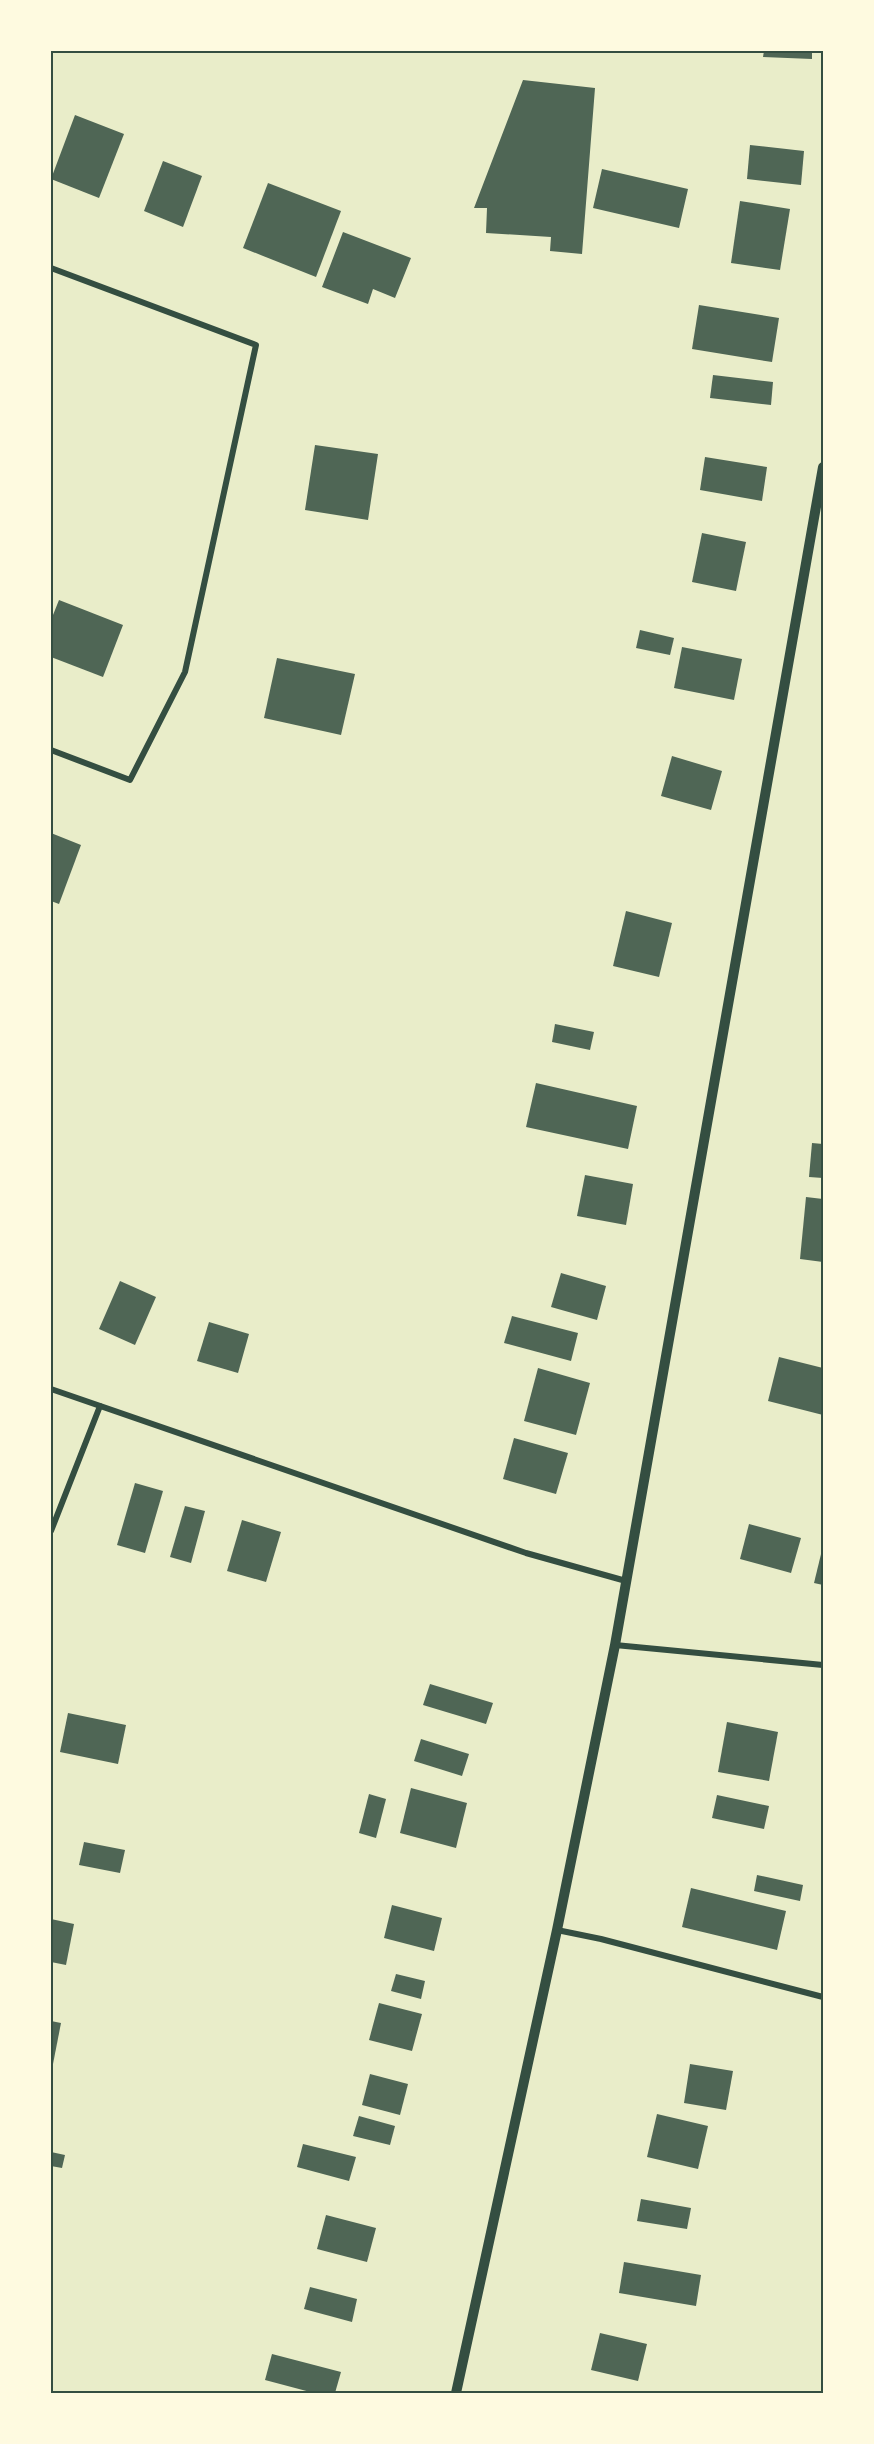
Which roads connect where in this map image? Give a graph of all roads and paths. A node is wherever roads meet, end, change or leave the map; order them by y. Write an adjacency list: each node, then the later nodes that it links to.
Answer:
1 (51, 268): 3 (street)
2 (823, 467): 7 (street)
3 (51, 750)
4 (51, 1389): 5 (street)
5 (100, 1406): 6 (street); 7 (street)
6 (51, 1531)
7 (626, 1581): 8 (street)
8 (615, 1644): 9 (street); 10 (street)
9 (823, 1665)
10 (557, 1930): 11 (street); 12 (street)
11 (823, 1997)
12 (456, 2393)

